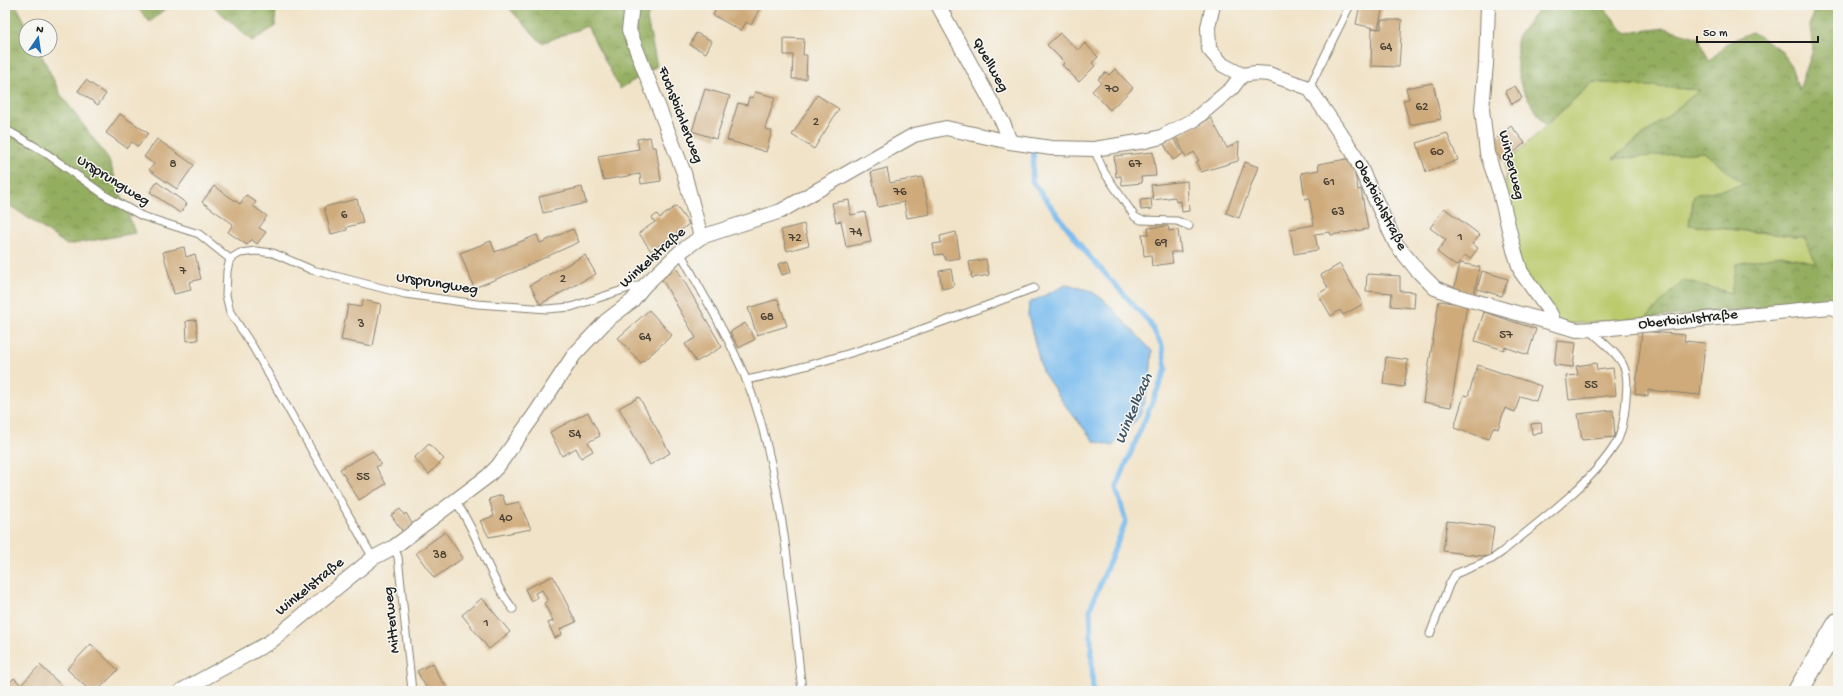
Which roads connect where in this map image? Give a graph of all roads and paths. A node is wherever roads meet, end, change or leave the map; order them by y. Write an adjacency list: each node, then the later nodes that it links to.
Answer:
1 (632, 5): 12 (street, Fuchsbichlerweg)
2 (938, 5): 9 (street, Quellweg)
3 (1213, 5): 6 (street)
4 (1350, 5): 7 (lane)
5 (1488, 5): 18 (street, Winzerweg)
6 (1242, 75): 7 (street); 10 (street)
7 (1309, 88): 18 (street, Oberbichlstraße)
8 (5, 129): 14 (lane, Ursprungweg)
9 (1010, 142): 10 (street); 12 (street, Winkelstraße)
10 (1094, 149): 11 (lane)
11 (1189, 226)
12 (701, 237): 13 (street, Winkelstraße)
13 (680, 252): 15 (street, Winkelstraße); 20 (lane)
14 (230, 260): 15 (lane, Ursprungweg); 23 (lane)
15 (644, 286): 21 (street, Winkelstraße)
16 (1034, 288): 20 (lane)
17 (1838, 310): 19 (street, Oberbichlstraße)
18 (1552, 322): 19 (street, Oberbichlstraße)
19 (1592, 329): 26 (lane)
20 (746, 380): 29 (lane)
21 (455, 501): 22 (street, Winkelstraße); 24 (lane)
22 (394, 547): 23 (street, Winkelstraße); 28 (lane, Mitterweg)
23 (373, 558): 27 (street, Winkelstraße)
24 (513, 609)
25 (1838, 623): 30 (street)
26 (1430, 634)
27 (181, 691)
28 (412, 691)
29 (802, 691)
30 (1798, 691)

